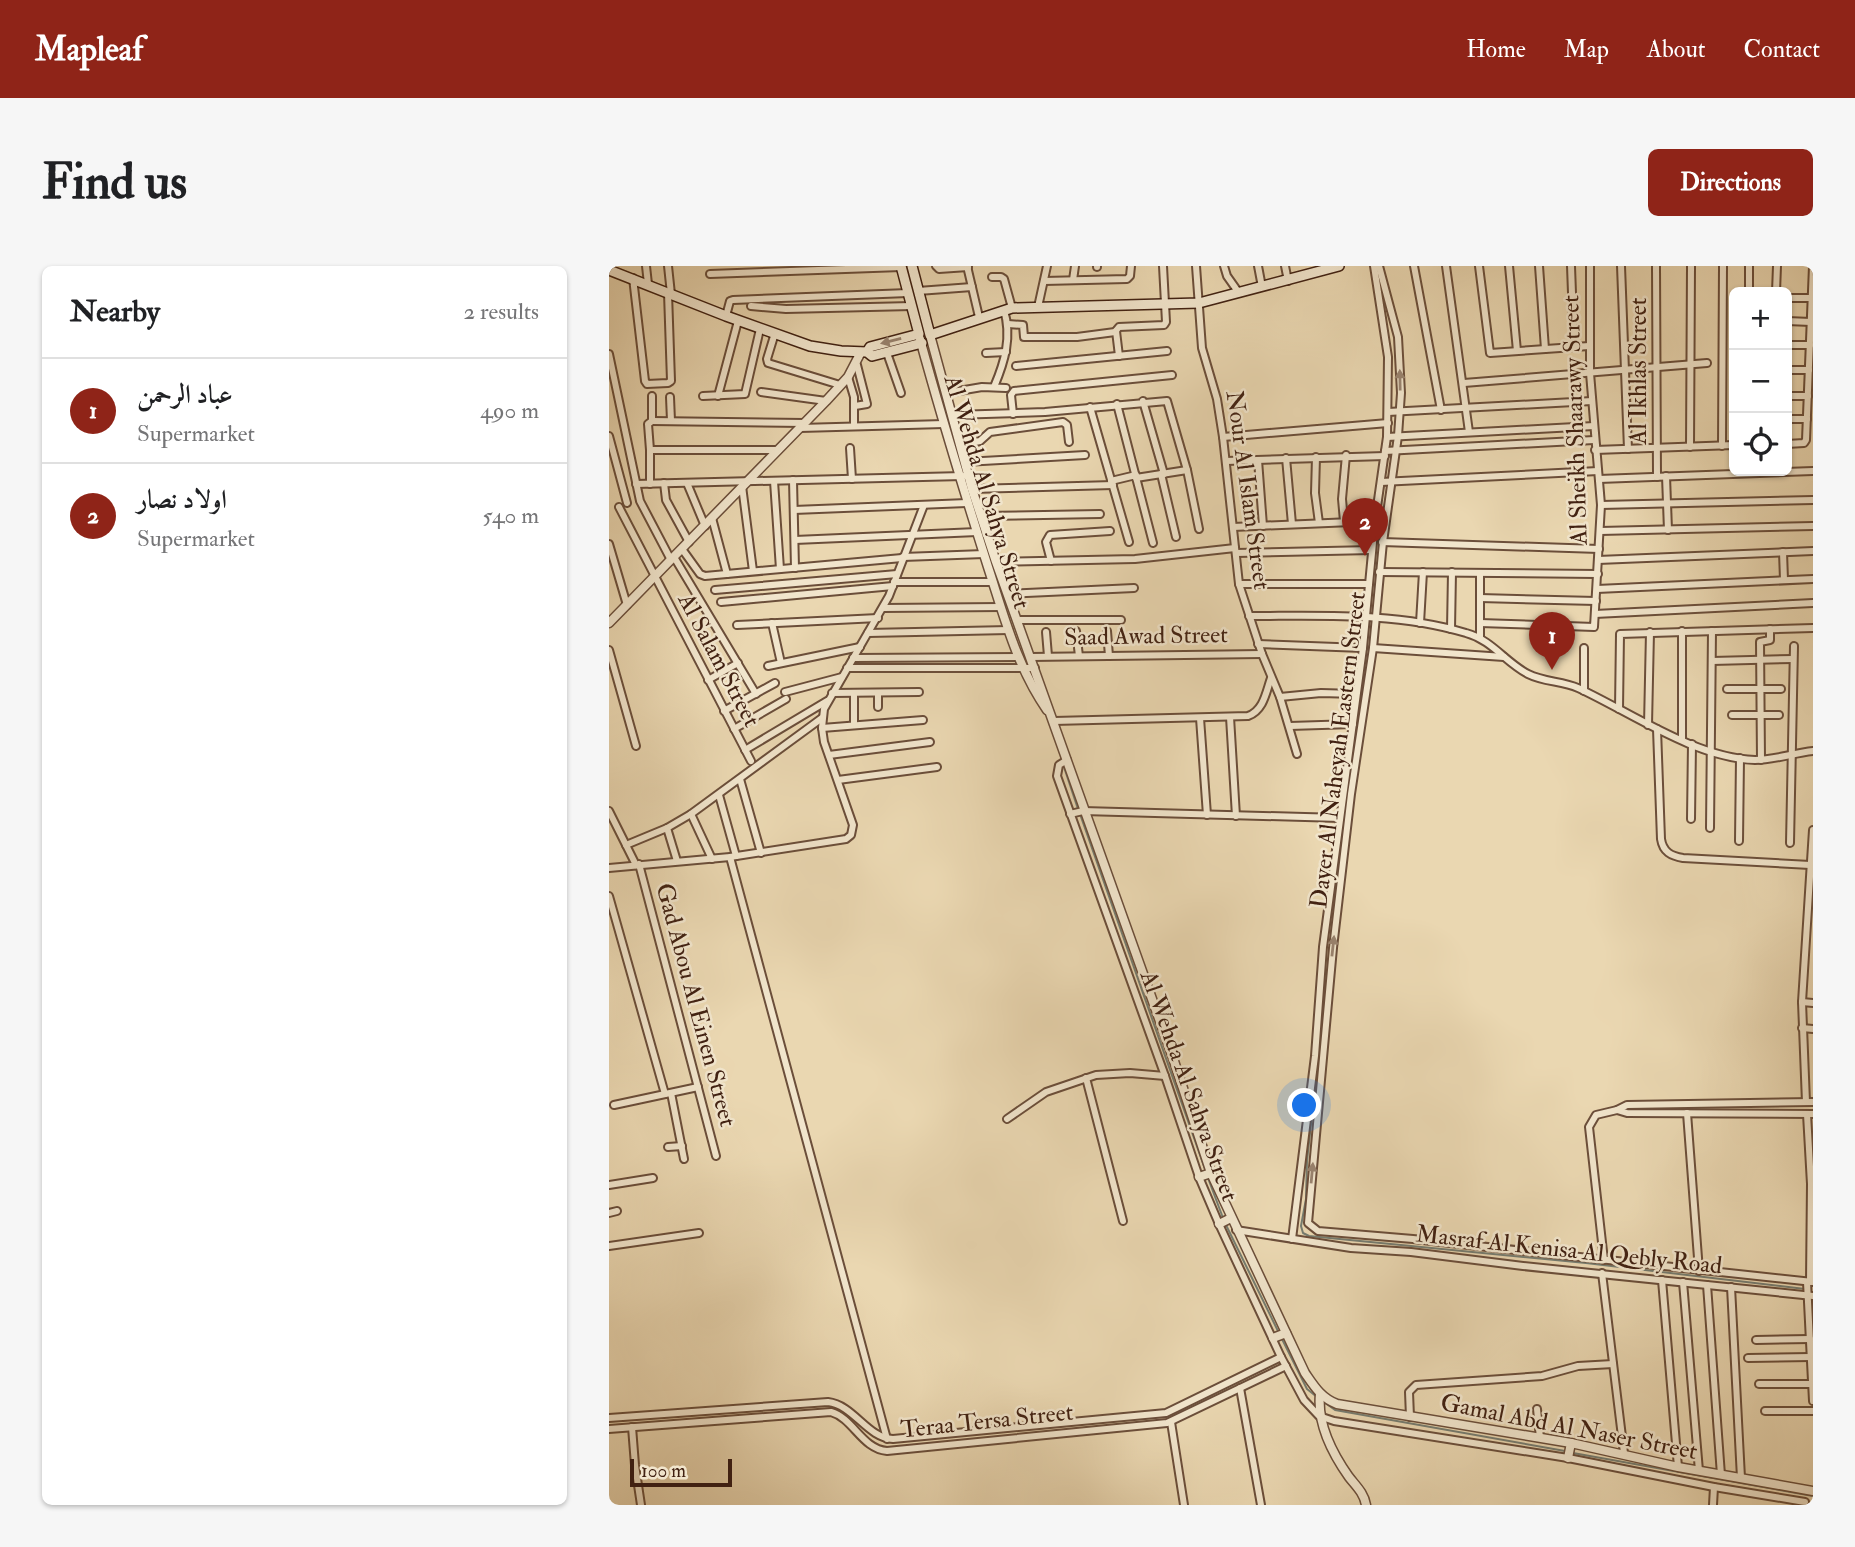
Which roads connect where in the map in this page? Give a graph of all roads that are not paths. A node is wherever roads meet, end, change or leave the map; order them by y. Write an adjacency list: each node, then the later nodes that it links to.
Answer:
1 (646, 266): 40 (street)
2 (668, 266): 45 (street)
3 (912, 266): 47 (main road, Al Wehda Al Sahya Street)
4 (936, 266): 31 (street)
5 (1047, 266): 38 (street)
6 (1075, 266): 37 (street)
7 (1131, 266): 37 (street)
8 (1163, 266): 52 (street)
9 (1196, 266): 50 (street, Nour Al Islam Street)
10 (1224, 266): 46 (street)
11 (1258, 266): 42 (street)
12 (1285, 266): 39 (street)
13 (1339, 266): 39 (main road)
14 (1374, 266): 111 (street, Dayer Al Naheyah Eastern Street)
15 (1379, 266): 112 (street, Dayer Al Naheyah Eastern Street, one-way to 15)
16 (1414, 266): 110 (street)
17 (1446, 266): 90 (street)
18 (1479, 266): 72 (street)
19 (1509, 266): 72 (street)
20 (1539, 266): 70 (street)
21 (1571, 266): 69 (street)
22 (1590, 266): 68 (street, Al Sheikh Shaarawy Street)
23 (1622, 266): 84 (street)
24 (1656, 266): 83 (street, Al Ikhlas Street)
25 (1691, 266): 81 (street)
26 (1723, 266): 133 (street)
27 (1749, 266): 43 (street)
28 (1777, 266): 44 (street)
29 (1813, 266): 49 (street)
30 (901, 267): 33 (street); 47 (main road, Al Wehda Al Sahya Street)
31 (967, 267): 41 (street)
32 (609, 270): 36 (main road)
33 (725, 270): 34 (street)
34 (709, 274)
35 (992, 277): 54 (street)
36 (633, 278): 40 (main road); 45 (street)
37 (1073, 280): 38 (street)
38 (1044, 281): 53 (street)
39 (1288, 281): 42 (main road)
40 (648, 284): 45 (main road)
41 (972, 287): 47 (street); 56 (street)
42 (1262, 287): 46 (main road)
43 (1748, 287)
44 (1776, 287)
45 (670, 293): 55 (main road)
46 (1239, 293): 50 (main road)
47 (913, 296): 51 (street); 55 (street); 64 (main road, Al Wehda Al Sahya Street); 65 (main road, Al Wehda Al Sahya Street)
48 (1792, 298): 49 (street)
49 (1811, 298): 59 (street)
50 (1199, 303): 52 (main road); 127 (street, Nour Al Islam Street)
51 (751, 306)
52 (1164, 306): 53 (main road); 62 (street)
53 (1038, 307): 54 (main road)
54 (1008, 309): 56 (main road); 60 (street)
55 (726, 316): 57 (main road)
56 (979, 317): 64 (main road)
57 (739, 321): 61 (main road); 99 (street)
58 (1792, 321): 59 (street)
59 (1811, 322): 67 (street)
60 (1008, 324): 62 (street); 74 (street)
61 (760, 328): 63 (main road); 99 (street)
62 (1116, 331): 78 (street)
63 (775, 334): 73 (main road); 91 (street)
64 (930, 335): 96 (street, Al Wehda Al Sahya Street)
65 (920, 339): 73 (main road, one-way to 73); 75 (main road); 120 (street, Al Wehda Al Sahya Street)
66 (1792, 345): 67 (street)
67 (1810, 345): 86 (street)
68 (1589, 346): 69 (street); 87 (street, Al Sheikh Shaarawy Street)
69 (1574, 347): 70 (street)
70 (1545, 349): 72 (street)
71 (1167, 351): 78 (street)
72 (1517, 351)
73 (864, 352): 75 (main road); 80 (street)
74 (1006, 352): 76 (street); 92 (street)
75 (887, 353): 95 (street)
76 (986, 353)
77 (609, 354): 167 (street)
78 (1119, 356): 82 (street)
79 (1707, 363): 81 (street)
80 (857, 365): 89 (street); 107 (street)
81 (1691, 365): 83 (street); 135 (street)
82 (1016, 366)
83 (1657, 367): 84 (street); 137 (street, Al Ikhlas Street)
84 (1625, 370): 87 (street); 138 (street)
85 (1792, 370): 86 (street)
86 (1809, 370): 101 (street)
87 (1590, 373): 90 (street); 105 (street, Al Sheikh Shaarawy Street)
88 (1172, 375): 113 (street)
89 (848, 377): 91 (street); 107 (street)
90 (1464, 383): 109 (street)
91 (840, 385): 103 (street)
92 (994, 387): 93 (street); 96 (street)
93 (1006, 388)
94 (761, 392): 103 (street)
95 (901, 393)
96 (947, 393): 114 (street, Al Wehda Al Sahya Street)
97 (652, 396): 117 (street)
98 (703, 396): 99 (street)
99 (718, 396)
100 (1792, 396): 101 (street)
101 (1808, 396): 116 (street)
102 (670, 397): 118 (street)
103 (826, 401): 121 (street)
104 (1143, 401): 106 (street); 151 (street); 153 (street)
105 (1592, 401): 109 (street); 123 (street, Al Sheikh Shaarawy Street)
106 (1117, 404): 108 (street); 156 (street)
107 (855, 406): 122 (street)
108 (1090, 407): 113 (street); 166 (street)
109 (1468, 408): 110 (street); 124 (street)
110 (1441, 410): 112 (street)
111 (1388, 412): 112 (street); 119 (street, Dayer Al Naheyah Eastern Street)
112 (1400, 412): 126 (street, Dayer Al Naheyah Eastern Street)
113 (1013, 414): 114 (street)
114 (953, 415): 132 (street, Al Wehda Al Sahya Street)
115 (1792, 419): 116 (street)
116 (1807, 419): 131 (street)
117 (652, 421): 118 (street); 139 (street)
118 (671, 421): 121 (street)
119 (1388, 423): 127 (street); 128 (street, Dayer Al Naheyah Eastern Street)
120 (944, 424): 122 (street); 155 (street, Al Wehda Al Sahya Street)
121 (802, 425): 122 (street); 140 (street)
122 (854, 426)
123 (1594, 426): 124 (street); 129 (street, Al Sheikh Shaarawy Street)
124 (1469, 432): 126 (street)
125 (609, 436): 172 (street)
126 (1398, 436): 128 (street); 141 (street, Dayer Al Naheyah Eastern Street)
127 (1223, 437): 149 (street, Nour Al Islam Street)
128 (1387, 437): 143 (street, Dayer Al Naheyah Eastern Street)
129 (1594, 440): 141 (street); 142 (street, Al Sheikh Shaarawy Street)
130 (1069, 442): 132 (street)
131 (1792, 443)
132 (961, 445): 150 (street, Al Wehda Al Sahya Street)
133 (1722, 446): 134 (street); 135 (street)
134 (1729, 446)
135 (1690, 447): 137 (street)
136 (850, 448): 159 (street)
137 (1657, 448): 138 (street); 158 (street, Al Ikhlas Street)
138 (1628, 449): 142 (street)
139 (650, 450): 140 (street); 168 (street)
140 (778, 450): 169 (street)
141 (1397, 450): 143 (street); 163 (street, Dayer Al Naheyah Eastern Street)
142 (1595, 450): 154 (street, Al Sheikh Shaarawy Street)
143 (1385, 454): 145 (street); 162 (street, Dayer Al Naheyah Eastern Street)
144 (1084, 455): 150 (street)
145 (1346, 456): 146 (street); 182 (street)
146 (1316, 457): 147 (street); 184 (street)
147 (1286, 458): 148 (street); 185 (street)
148 (1258, 460): 149 (street); 187 (street)
149 (1226, 461): 189 (street, Nour Al Islam Street)
150 (965, 463): 155 (street, Al Wehda Al Sahya Street)
151 (1187, 470): 153 (street); 190 (street)
152 (1813, 471): 157 (street)
153 (1162, 474): 156 (street); 196 (street)
154 (1598, 475): 158 (street); 163 (street); 176 (street, Al Sheikh Shaarawy Street)
155 (964, 476): 159 (street); 170 (street, Al Wehda Al Sahya Street); 173 (street, Al Wehda Al Sahya Street)
156 (1136, 476): 166 (street); 200 (street)
157 (1666, 476): 158 (street); 174 (street)
158 (1657, 477)
159 (852, 479): 160 (street)
160 (793, 480): 161 (street); 178 (street)
161 (774, 481): 169 (street); 215 (street)
162 (1381, 482): 163 (street); 183 (street, Dayer Al Naheyah Eastern Street)
163 (1392, 482): 199 (street, Dayer Al Naheyah Eastern Street)
164 (664, 483): 165 (street); 168 (street); 202 (street)
165 (687, 483): 169 (street); 186 (street)
166 (1112, 483): 170 (street); 198 (street)
167 (636, 484): 168 (street); 210 (street)
168 (650, 484)
169 (745, 484): 181 (street); 216 (street)
170 (972, 489): 180 (street, Al Wehda Al Sahya Street)
171 (1813, 500): 174 (street)
172 (627, 503)
173 (967, 503): 175 (street); 194 (street, Al Wehda Al Sahya Street)
174 (1666, 504): 176 (street); 191 (street)
175 (924, 505): 178 (street); 195 (street)
176 (1601, 505): 193 (street, Al Sheikh Shaarawy Street)
177 (619, 507): 226 (street, Al Salam Street)
178 (793, 510): 197 (street)
179 (1100, 514): 180 (street)
180 (981, 516): 213 (street, Al Wehda Al Sahya Street)
181 (712, 519): 186 (street); 223 (street)
182 (1344, 521): 183 (street); 184 (street)
183 (1375, 521): 203 (street, Dayer Al Naheyah Eastern Street)
184 (1319, 523): 185 (street)
185 (1292, 524): 187 (street)
186 (705, 526): 202 (street)
187 (1263, 526): 189 (street)
188 (1813, 526): 191 (street)
189 (1233, 527): 205 (street, Nour Al Islam Street)
190 (1199, 529)
191 (1668, 530): 193 (street)
192 (1110, 531): 212 (street)
193 (1600, 531): 204 (street, Al Sheikh Shaarawy Street)
194 (977, 533): 195 (street); 208 (street, Al Wehda Al Sahya Street)
195 (911, 535): 197 (street); 209 (street)
196 (1176, 537)
197 (795, 540): 214 (street)
198 (1129, 542)
199 (1383, 542): 203 (street); 204 (street); 218 (street, Dayer Al Naheyah Eastern Street)
200 (1153, 543)
201 (609, 544): 240 (street)
202 (685, 545): 210 (street); 223 (street)
203 (1373, 546): 205 (street); 217 (street, Dayer Al Naheyah Eastern Street)
204 (1599, 549): 211 (street, Al Sheikh Shaarawy Street)
205 (1235, 551): 212 (street); 230 (street, Nour Al Islam Street)
206 (1813, 551): 207 (street)
207 (1783, 552): 211 (street); 228 (street)
208 (984, 554): 209 (street); 225 (street, Al Wehda Al Sahya Street)
209 (903, 557): 214 (street); 221 (street)
210 (672, 559): 226 (street); 285 (street)
211 (1598, 559): 224 (street, Al Sheikh Shaarawy Street)
212 (1051, 561): 213 (street)
213 (998, 566): 225 (street); 235 (street, Al Wehda Al Sahya Street)
214 (796, 568): 215 (street)
215 (780, 569): 216 (street)
216 (753, 571): 223 (street)
217 (1370, 572): 218 (street); 231 (street, Dayer Al Naheyah Eastern Street)
218 (1380, 572): 219 (street); 247 (street, Dayer Al Naheyah Eastern Street)
219 (1423, 572): 220 (street); 252 (street)
220 (1452, 572): 222 (street); 256 (street)
221 (897, 573): 229 (street); 234 (street)
222 (1480, 573): 224 (street); 236 (street)
223 (727, 574)
224 (1598, 574): 233 (street, Al Sheikh Shaarawy Street)
225 (991, 577): 229 (street); 241 (street, Al Wehda Al Sahya Street)
226 (653, 578): 240 (street); 293 (street, Al Salam Street)
227 (1813, 579): 228 (street)
228 (1784, 580): 233 (street)
229 (894, 584): 238 (street); 242 (street)
230 (1239, 584): 231 (street); 244 (street, Nour Al Islam Street)
231 (1369, 584): 245 (street, Dayer Al Naheyah Eastern Street)
232 (1134, 588): 235 (street)
233 (1597, 589): 237 (street, Al Sheikh Shaarawy Street)
234 (715, 590)
235 (1008, 594): 248 (street, Al Wehda Al Sahya Street)
236 (1480, 598): 237 (street); 253 (street)
237 (1596, 601): 243 (street, Al Sheikh Shaarawy Street)
238 (721, 602)
239 (1813, 603): 243 (street)
240 (627, 605): 250 (street)
241 (1001, 607): 242 (street); 258 (street, Al Wehda Al Sahya Street)
242 (883, 608): 246 (street)
243 (1595, 614): 253 (street)
244 (1249, 616): 245 (street); 267 (street, Nour Al Islam Street)
245 (1366, 617): 247 (street); 270 (street, Dayer Al Naheyah Eastern Street)
246 (878, 618): 251 (street); 265 (street)
247 (1375, 618): 252 (street); 271 (street, Dayer Al Naheyah Eastern Street)
248 (1018, 620): 249 (street); 279 (street, Al Wehda Al Sahya Street)
249 (1121, 620)
250 (609, 623)
251 (772, 623): 254 (street); 286 (street)
252 (1420, 623): 256 (street)
253 (1480, 623): 266 (street)
254 (737, 625)
255 (1813, 628): 257 (street)
256 (1451, 629): 266 (street)
257 (1770, 629): 262 (street); 283 (street)
258 (1009, 630): 265 (street); 278 (street, Al Wehda Al Sahya Street)
259 (1076, 631): 276 (street)
260 (1107, 631): 277 (street)
261 (1682, 631): 262 (street); 264 (street); 325 (street)
262 (1712, 631): 284 (street)
263 (1046, 632): 275 (street)
264 (1650, 632): 308 (street); 320 (street)
265 (868, 633): 269 (street)
266 (1480, 638): 280 (street)
267 (1258, 644): 270 (street); 274 (street, Nour Al Islam Street)
268 (1794, 646): 282 (street)
269 (860, 647): 281 (street); 286 (street)
270 (1363, 648): 304 (street, Dayer Al Naheyah Eastern Street)
271 (1373, 648): 280 (street); 393 (street, Dayer Al Naheyah Eastern Street, one-way to 271)
272 (1584, 648): 298 (street)
273 (609, 650): 328 (street)
274 (1262, 654): 277 (street, Saad Awad Street); 292 (street, Nour Al Islam Street)
275 (1048, 656): 276 (street, Saad Awad Street); 279 (street, Saad Awad Street)
276 (1079, 656): 277 (street, Saad Awad Street)
277 (1109, 656)
278 (1018, 657): 281 (street); 289 (street, Al Wehda Al Sahya Street)
279 (1031, 657): 290 (street, Al Wehda Al Sahya Street)
280 (1504, 657): 298 (street)
281 (853, 658): 288 (street)
282 (1793, 659): 283 (street); 333 (street)
283 (1761, 660): 284 (street); 296 (street)
284 (1712, 661): 330 (street)
285 (738, 663): 293 (street); 303 (street)
286 (781, 663): 287 (street)
287 (768, 666)
288 (847, 668): 289 (street); 291 (street)
289 (1022, 668): 290 (street); 317 (street, Al Wehda Al Sahya Street)
290 (1035, 668): 317 (street, Al Wehda Al Sahya Street)
291 (842, 677): 300 (street); 323 (street)
292 (1271, 678): 305 (street, Nour Al Islam Street); 315 (street)
293 (708, 680): 309 (street, Al Salam Street)
294 (775, 683): 303 (street)
295 (1727, 689): 296 (street)
296 (1761, 689): 297 (street); 311 (street)
297 (1781, 689)
298 (1584, 691): 308 (street)
299 (919, 692): 302 (street)
300 (832, 693): 301 (street); 306 (street)
301 (854, 693): 302 (street); 319 (street)
302 (878, 693): 307 (street)
303 (757, 694): 309 (street)
304 (1356, 694): 305 (street); 318 (street, Dayer Al Naheyah Eastern Street)
305 (1280, 697): 321 (street, Nour Al Islam Street)
306 (827, 701): 313 (street); 329 (street)
307 (878, 707)
308 (1619, 709): 320 (street)
309 (725, 711): 323 (street, Al Salam Street)
310 (1732, 715): 311 (street)
311 (1761, 715): 312 (street); 337 (street)
312 (1779, 715)
313 (822, 718): 322 (street); 340 (street)
314 (1200, 718): 315 (street); 317 (street); 346 (street)
315 (1230, 718): 347 (street)
316 (923, 720): 319 (street)
317 (1054, 721): 336 (street, Al Wehda Al Sahya Street)
318 (1353, 723): 321 (street); 348 (street, Dayer Al Naheyah Eastern Street)
319 (854, 725): 322 (street)
320 (1648, 725): 324 (street)
321 (1290, 726): 332 (street, Nour Al Islam Street)
322 (822, 728): 334 (street)
323 (734, 729): 329 (street, Al Salam Street)
324 (1657, 729): 325 (street); 362 (street)
325 (1682, 740): 327 (street)
326 (930, 742): 334 (street)
327 (1692, 744): 330 (street); 349 (street)
328 (636, 746)
329 (745, 750): 338 (street, Al Salam Street)
330 (1712, 751): 335 (street); 351 (street)
331 (1813, 751): 333 (street)
332 (1297, 754)
333 (1792, 754): 337 (street); 354 (street)
334 (829, 755): 341 (street)
335 (1740, 758): 337 (street); 353 (street)
336 (1067, 760): 344 (street, Al Wehda Al Sahya Street); 344 (street, Al Wehda Al Sahya Street)
337 (1761, 760)
338 (751, 761)
339 (937, 767): 341 (street)
340 (740, 779): 342 (street); 357 (street)
341 (838, 780): 357 (street)
342 (719, 794): 345 (street); 358 (street)
343 (609, 811): 355 (street, Gad Abou Al Einen Street)
344 (1079, 812): 346 (street); 372 (street, Al Wehda Al Sahya Street); 386 (street, Al Wehda Al Sahya Street)
345 (691, 814): 350 (street); 359 (street)
346 (1207, 815): 347 (street)
347 (1236, 816): 348 (street)
348 (1340, 818): 395 (street, Dayer Al Naheyah Eastern Street)
349 (1691, 819)
350 (667, 828): 355 (street); 360 (street)
351 (1710, 828)
352 (1813, 830): 356 (street)
353 (1739, 841)
354 (1790, 843)
355 (626, 845): 361 (street, Gad Abou Al Einen Street)
356 (1812, 846): 362 (street)
357 (761, 853): 358 (street)
358 (733, 857): 359 (street); 433 (street)
359 (712, 859): 360 (street)
360 (677, 862): 361 (street)
361 (638, 865): 363 (street); 374 (street, Gad Abou Al Einen Street)
362 (1810, 865): 364 (street)
363 (609, 868)
364 (1811, 875): 366 (street)
365 (609, 896): 375 (street)
366 (1810, 903): 367 (street)
367 (1810, 928): 368 (street)
368 (1802, 1002): 369 (street); 370 (street)
369 (1813, 1003)
370 (1802, 1028): 371 (street); 376 (street)
371 (1813, 1029)
372 (1165, 1076): 373 (street); 386 (street, Al Wehda Al Sahya Street)
373 (1086, 1078): 381 (street); 390 (street)
374 (698, 1087): 375 (street); 384 (street, Gad Abou Al Einen Street)
375 (668, 1094): 377 (street); 382 (street)
376 (1810, 1102): 378 (street)
377 (614, 1105)
378 (1617, 1110): 379 (street); 398 (street)
379 (1687, 1113): 380 (street); 399 (street)
380 (1810, 1114): 388 (street)
381 (1007, 1119)
382 (682, 1146): 383 (street); 385 (street)
383 (668, 1147)
384 (716, 1156)
385 (684, 1159)
386 (1205, 1175): 391 (street, Al Wehda Al Sahya Street); 391 (street, Al Wehda Al Sahya Street)
387 (653, 1178): 389 (street)
388 (1812, 1184): 404 (street)
389 (609, 1185)
390 (1123, 1221)
391 (1225, 1221): 392 (street, Al Wehda Al Sahya Street); 408 (street, Al Wehda Al Sahya Street)
392 (1236, 1230): 395 (street, Masraf Al Kenisa Al Qebly Road); 408 (street, Al Wehda Al Sahya Street)
393 (1322, 1231): 396 (street); 398 (street, Masraf Al Kenisa Al Qebly Road)
394 (699, 1233): 397 (street)
395 (1292, 1239): 396 (street, Masraf Al Kenisa Al Qebly Road)
396 (1321, 1244): 400 (street, Masraf Al Kenisa Al Qebly Road)
397 (609, 1246)
398 (1604, 1260): 399 (street, Masraf Al Kenisa Al Qebly Road)
399 (1699, 1271): 401 (street, Masraf Al Kenisa Al Qebly Road)
400 (1602, 1273): 402 (street, Masraf Al Kenisa Al Qebly Road); 414 (street)
401 (1726, 1274): 404 (street, Masraf Al Kenisa Al Qebly Road); 406 (street)
402 (1662, 1280): 403 (street, Masraf Al Kenisa Al Qebly Road); 438 (street)
403 (1683, 1282): 405 (street, Masraf Al Kenisa Al Qebly Road); 439 (street)
404 (1810, 1282): 407 (street)
405 (1707, 1285): 406 (street, Masraf Al Kenisa Al Qebly Road); 440 (street)
406 (1729, 1287): 407 (street, Masraf Al Kenisa Al Qebly Road); 441 (street)
407 (1811, 1296): 409 (street)
408 (1280, 1335): 411 (street, Al Wehda Al Sahya Street); 420 (street, Al Wehda Al Sahya Street)
409 (1810, 1339): 410 (street); 413 (street)
410 (1756, 1340)
411 (1282, 1357): 415 (street, Al Wehda Al Sahya Street); 433 (street, Teraa Tersa Street)
412 (1748, 1358): 413 (street)
413 (1812, 1359): 416 (street)
414 (1613, 1364): 427 (street); 436 (street)
415 (1286, 1366): 419 (street, Teraa Tersa Street); 425 (street, Al Wehda Al Sahya Street)
416 (1812, 1375): 418 (street)
417 (1759, 1384): 418 (street)
418 (1812, 1384): 421 (street)
419 (1240, 1388): 429 (street, Teraa Tersa Street); 446 (street)
420 (1320, 1396): 425 (street, Al Wehda Al Sahya Street); 427 (street, Gamal Abd Al Naser Street)
421 (1813, 1401)
422 (1537, 1409): 434 (street)
423 (1765, 1411): 424 (street)
424 (1813, 1411)
425 (1319, 1412): 437 (street, Gamal Abd Al Naser Street); 447 (street, Al Wehda Al Sahya Street)
426 (855, 1416): 428 (street, Teraa Tersa Street); 430 (street); 433 (street, Teraa Tersa Street)
427 (1410, 1417): 434 (street, Gamal Abd Al Naser Street)
428 (609, 1418)
429 (1171, 1422): 430 (street, Teraa Tersa Street); 445 (street)
430 (847, 1423): 431 (street, Teraa Tersa Street)
431 (632, 1427): 432 (street, Teraa Tersa Street); 444 (street)
432 (609, 1429)
433 (887, 1438)
434 (1540, 1438): 435 (street, Gamal Abd Al Naser Street)
435 (1571, 1444): 436 (street, Gamal Abd Al Naser Street); 437 (street)
436 (1624, 1453): 438 (street, Gamal Abd Al Naser Street)
437 (1569, 1457): 442 (street, Gamal Abd Al Naser Street)
438 (1678, 1467): 439 (street, Gamal Abd Al Naser Street)
439 (1699, 1471): 440 (street, Gamal Abd Al Naser Street)
440 (1721, 1475): 441 (street, Gamal Abd Al Naser Street)
441 (1741, 1478): 443 (street, Gamal Abd Al Naser Street)
442 (1714, 1487): 443 (street, Gamal Abd Al Naser Street); 448 (street)
443 (1806, 1496)
444 (641, 1505)
445 (1184, 1505)
446 (1261, 1505)
447 (1366, 1505)
448 (1713, 1505)

